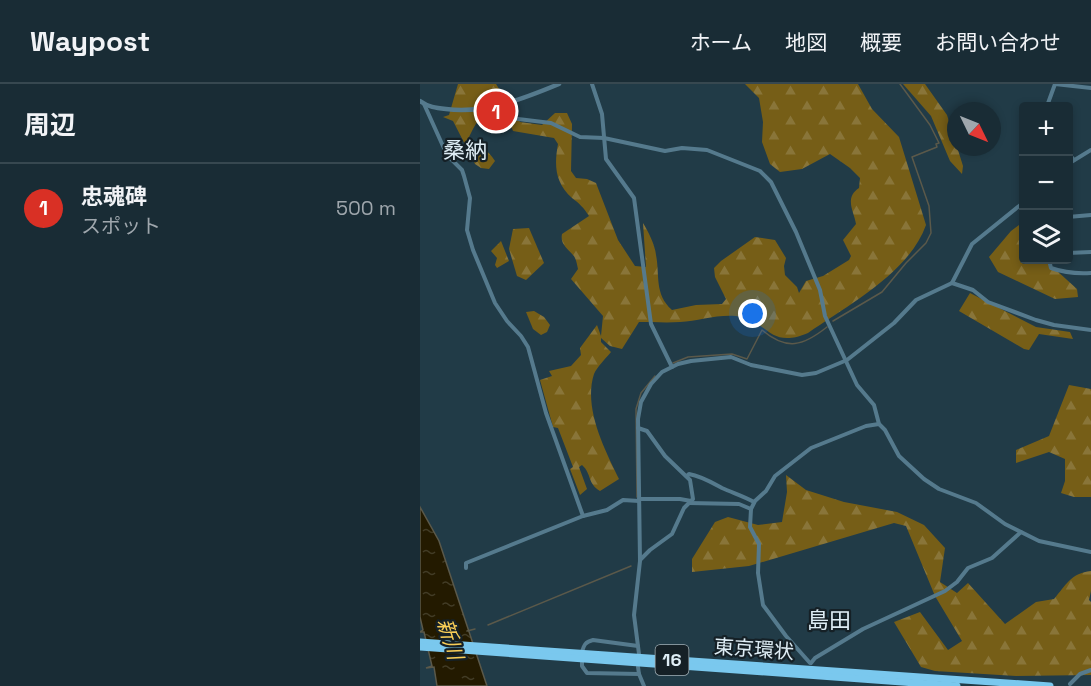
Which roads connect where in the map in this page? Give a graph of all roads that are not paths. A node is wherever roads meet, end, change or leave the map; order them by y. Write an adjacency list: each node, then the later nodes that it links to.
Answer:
1 (559, 84): 7 (street)
2 (592, 84): 8 (street)
3 (1055, 84): 4 (street); 6 (street)
4 (1091, 88)
5 (422, 102): 7 (street); 30 (street)
6 (1048, 102)
7 (475, 111): 8 (street)
8 (604, 138): 21 (street); 22 (street)
9 (1091, 150): 11 (street)
10 (1071, 156): 11 (street)
11 (1074, 160)
12 (1019, 205): 19 (street)
13 (1091, 215): 14 (street)
14 (1073, 216)
15 (1091, 252): 16 (street)
16 (1073, 253)
17 (1050, 264): 18 (street)
18 (1091, 273)
19 (952, 283): 20 (street); 21 (street)
20 (1091, 330)
21 (847, 360): 22 (street); 23 (street)
22 (672, 367): 24 (street)
23 (879, 424): 28 (street); 31 (street)
24 (638, 428): 25 (street); 26 (street)
25 (687, 476): 27 (street); 28 (street)
26 (639, 500): 27 (street); 30 (street); 33 (street)
27 (690, 502): 29 (street); 33 (street)
28 (754, 502): 29 (street)
29 (751, 508): 41 (street)
30 (583, 516): 34 (street)
31 (1021, 532): 32 (street); 41 (street)
32 (1091, 552)
33 (640, 561): 36 (street)
34 (466, 568)
35 (420, 642): 38 (highway, 東京環状 / 16)
36 (638, 646): 39 (street); 40 (street)
37 (420, 647): 38 (highway, 東京環状 / 16)
38 (489, 649): 40 (highway, 東京環状 / 16)
39 (639, 654)
40 (582, 656): 43 (highway, 東京環状 / 16); 46 (street)
41 (810, 666): 43 (highway, 東京環状 / 16); 45 (highway, 東京環状 / 16)
42 (638, 667): 46 (street)
43 (749, 668): 45 (highway, 東京環状 / 16)
44 (1091, 670): 47 (street)
45 (820, 673): 49 (highway, 東京環状 / 16); 50 (highway, 東京環状 / 16)
46 (639, 674): 48 (street)
47 (1070, 684)
48 (645, 686)
49 (957, 686)
50 (1050, 686)

